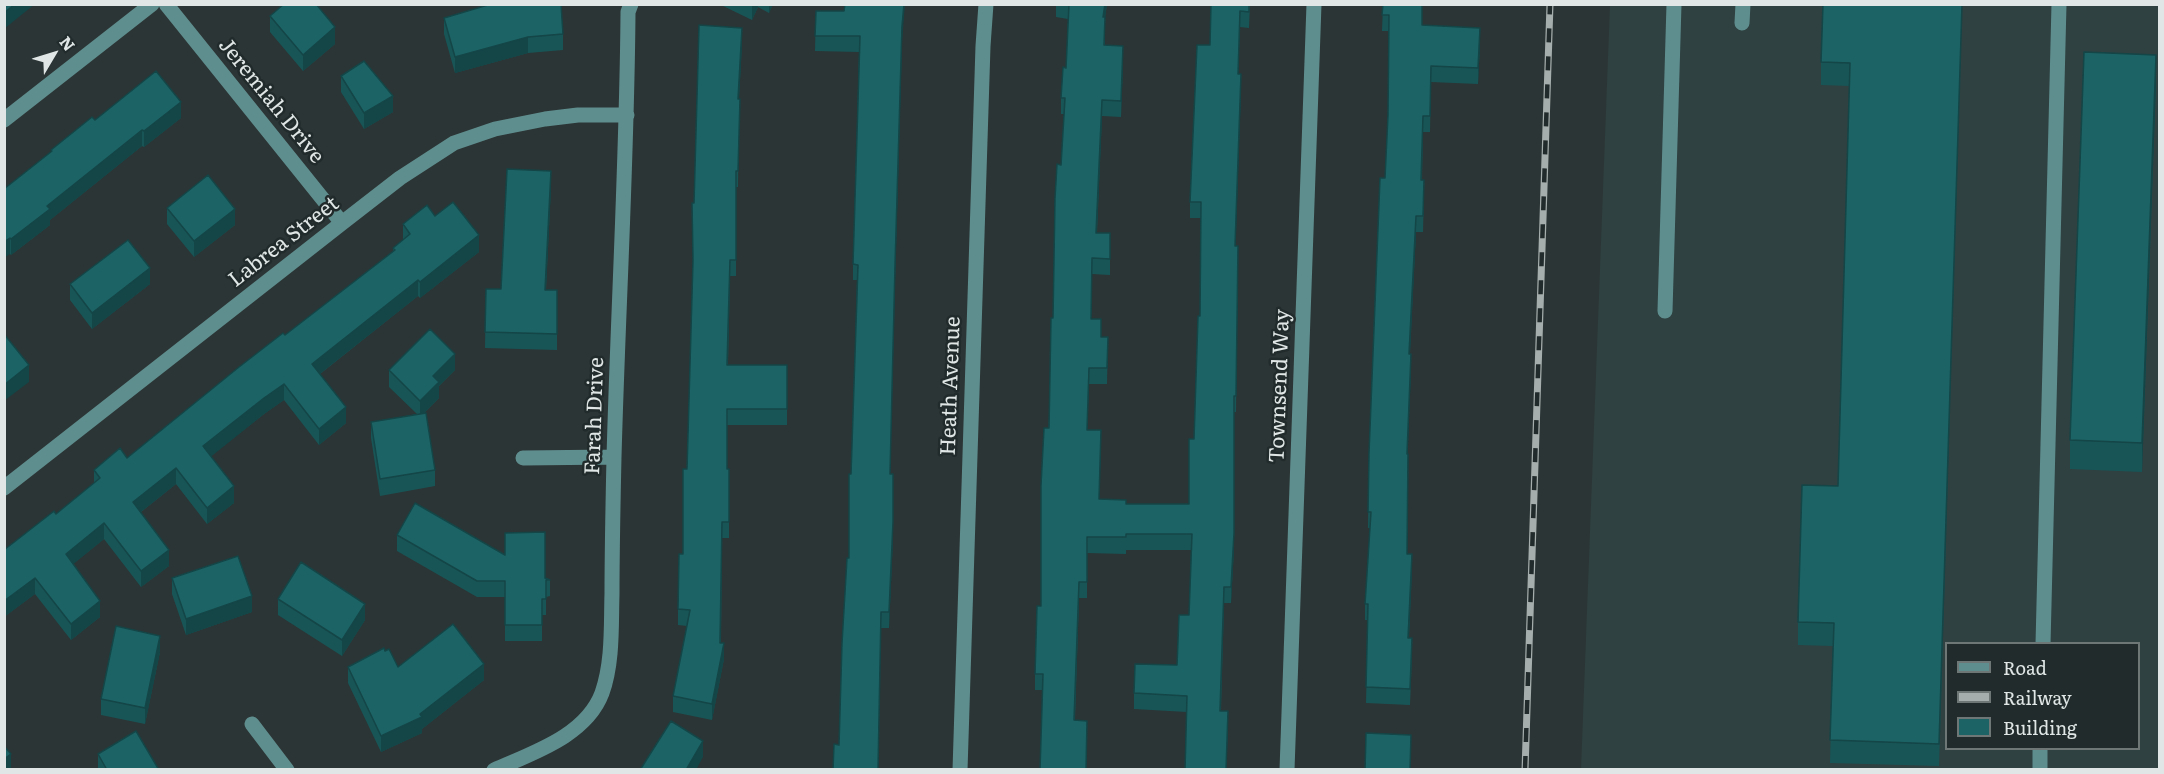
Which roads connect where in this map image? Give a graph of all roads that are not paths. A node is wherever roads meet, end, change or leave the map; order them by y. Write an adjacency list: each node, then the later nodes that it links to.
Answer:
1 (152, 4): 11 (street)
2 (166, 4): 12 (street, Jeremiah Drive)
3 (631, 4): 10 (street, Farah Drive)
4 (986, 4): 22 (street, Heath Avenue)
5 (1314, 4): 23 (street, Townsend Way)
6 (1674, 4): 13 (street)
7 (1743, 4): 9 (street)
8 (2059, 4): 17 (street)
9 (1742, 23)
10 (627, 115): 12 (street, Labrea Street); 15 (street, Farah Drive)
11 (4, 120)
12 (342, 223): 16 (street, Labrea Street)
13 (1665, 311)
14 (523, 458): 15 (street)
15 (614, 458): 21 (street, Farah Drive)
16 (4, 488)
17 (2043, 642)
18 (252, 724): 20 (street)
19 (2040, 750): 24 (street)
20 (287, 770)
21 (494, 770)
22 (960, 770)
23 (1287, 770)
24 (2040, 770)

